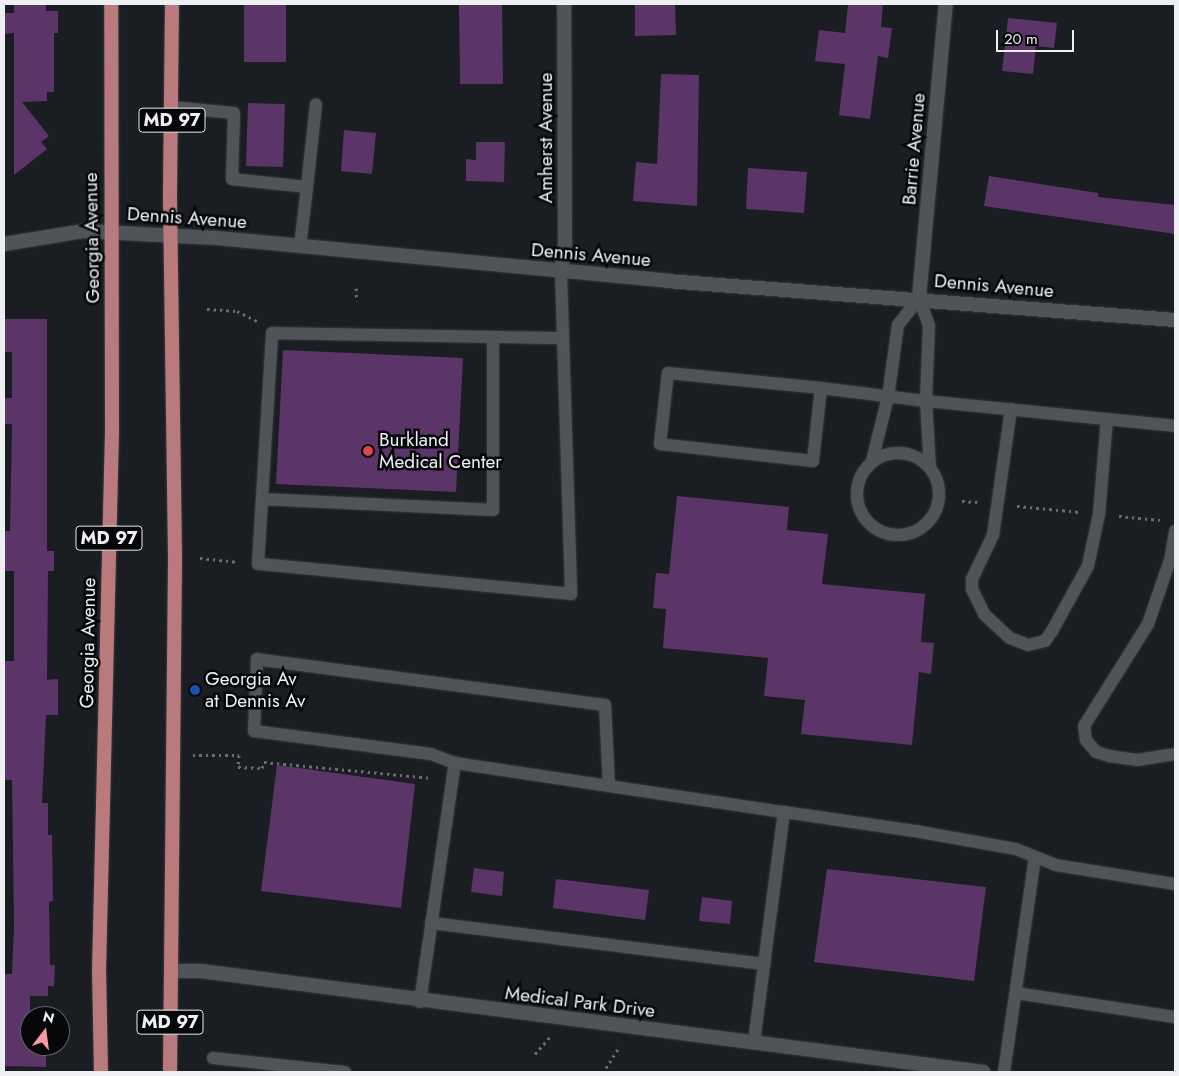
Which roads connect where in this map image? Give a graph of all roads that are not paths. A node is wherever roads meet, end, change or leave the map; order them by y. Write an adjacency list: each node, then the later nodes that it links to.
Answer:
1 (111, 4): 8 (main road, Georgia Avenue / MD 97)
2 (172, 4): 6 (main road, MD 97)
3 (564, 4): 12 (street, Amherst Avenue)
4 (946, 4): 13 (street, Barrie Avenue)
5 (316, 104): 7 (lane)
6 (172, 106): 7 (lane); 9 (main road, MD 97)
7 (307, 187): 11 (lane)
8 (112, 232): 9 (street, Dennis Avenue); 10 (street, Dennis Avenue); 42 (main road, Georgia Avenue / MD 97)
9 (171, 236): 11 (street, Dennis Avenue); 35 (main road, MD 97)
10 (4, 244)
11 (300, 246): 12 (street, Dennis Avenue)
12 (561, 272): 13 (street, Dennis Avenue); 16 (lane)
13 (919, 298): 14 (street, Dennis Avenue); 18 (lane); 19 (lane)
14 (1175, 320)
15 (493, 337): 16 (lane); 25 (lane); 25 (lane)
16 (563, 338): 25 (lane)
17 (821, 388): 17 (lane); 18 (lane)
18 (888, 397): 19 (lane); 23 (lane)
19 (926, 401): 20 (lane); 24 (lane)
20 (1011, 409): 21 (lane); 21 (lane)
21 (1107, 419): 22 (lane)
22 (1175, 426)
23 (872, 462): 24 (lane); 24 (lane)
24 (930, 468)
25 (262, 499)
26 (1175, 531): 27 (lane)
27 (1175, 754)
28 (455, 762): 29 (lane); 29 (lane); 33 (lane)
29 (609, 786): 30 (lane)
30 (784, 812): 31 (lane); 34 (lane)
31 (1035, 857): 32 (lane); 36 (lane)
32 (1175, 884)
33 (431, 923): 34 (lane); 37 (lane)
34 (764, 964): 39 (lane)
35 (171, 971): 37 (street, Medical Park Drive); 43 (main road, MD 97)
36 (1016, 993): 38 (lane); 46 (lane)
37 (420, 1002): 39 (street, Medical Park Drive)
38 (1175, 1017)
39 (754, 1042): 45 (street, Medical Park Drive)
40 (212, 1058): 41 (lane)
41 (309, 1070): 44 (lane)
42 (101, 1072)
43 (170, 1072)
44 (345, 1072)
45 (984, 1072)
46 (1004, 1072)

